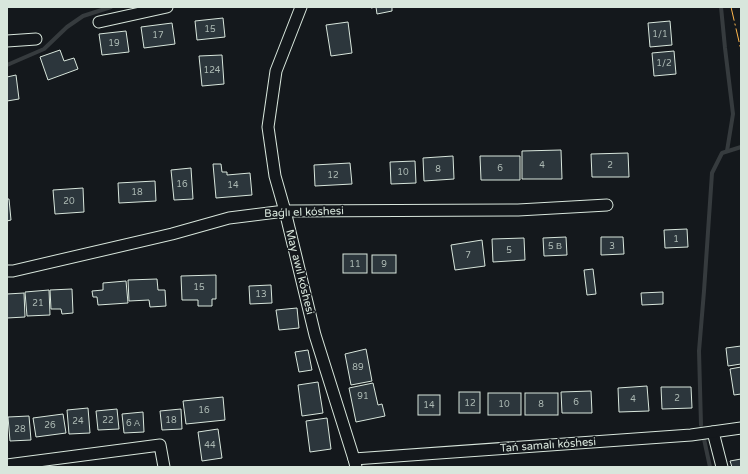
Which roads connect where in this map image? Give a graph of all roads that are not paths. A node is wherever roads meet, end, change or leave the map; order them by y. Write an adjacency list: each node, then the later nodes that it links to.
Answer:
1 (167, 7): 3 (street)
2 (301, 7): 7 (street, May awıl kóshesi)
3 (99, 22)
4 (36, 39): 5 (street)
5 (7, 41)
6 (607, 205): 7 (street, Baǵlı el kóshesi)
7 (285, 211): 8 (street, Baǵlı el kóshesi); 11 (street, May awıl kóshesi)
8 (7, 271)
9 (741, 428): 10 (street, Tań samalı kóshesi)
10 (713, 432): 11 (street, Tań samalı kóshesi); 14 (street)
11 (355, 463)
12 (7, 465): 13 (street)
13 (164, 467)
14 (722, 467)

